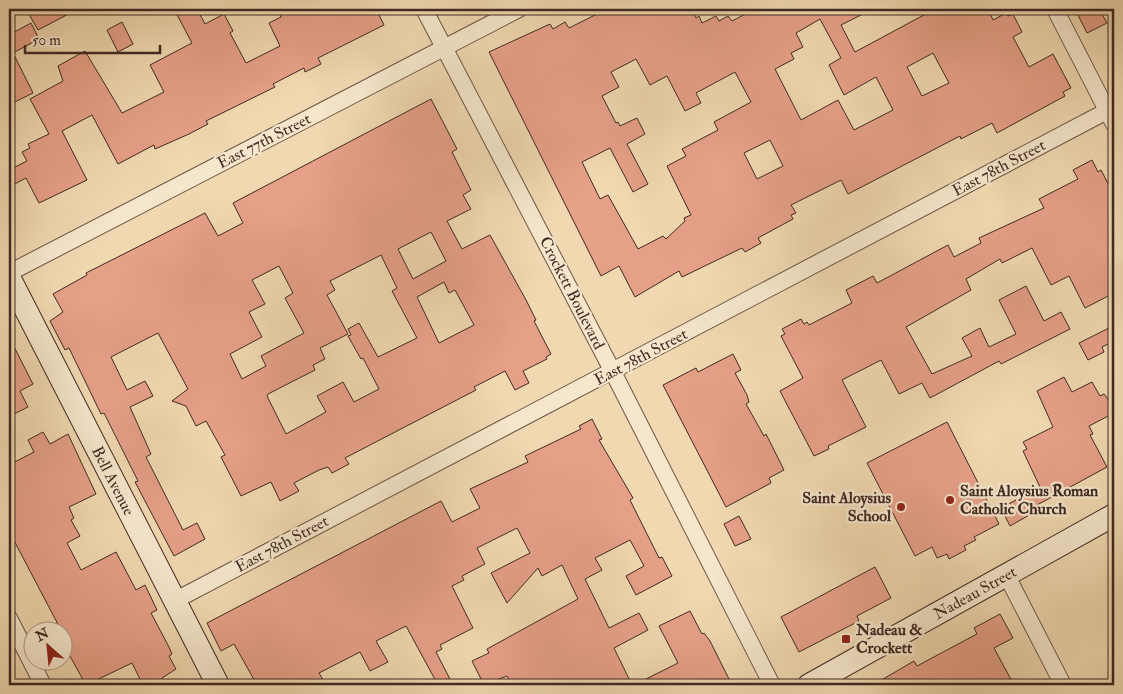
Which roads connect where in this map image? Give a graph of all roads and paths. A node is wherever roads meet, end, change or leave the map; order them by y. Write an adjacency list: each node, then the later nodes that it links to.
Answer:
1 (424, 9): 4 (street, Crockett Boulevard)
2 (519, 9): 4 (street, East 77th Street)
3 (1055, 9): 5 (street)
4 (444, 48): 6 (street, East 77th Street); 8 (street, Crockett Boulevard)
5 (1111, 118): 8 (street, East 78th Street)
6 (9, 273)
7 (9, 277): 11 (street, Bell Avenue)
8 (613, 372): 11 (street, East 78th Street); 15 (street, Crockett Boulevard)
9 (1114, 515): 10 (street, Nadeau Street)
10 (1007, 576): 16 (street, Nadeau Street); 17 (street)
11 (174, 601): 14 (street, Bell Avenue)
12 (9, 618): 13 (street)
13 (43, 685)
14 (218, 685)
15 (772, 685)
16 (809, 685)
17 (1063, 685)

